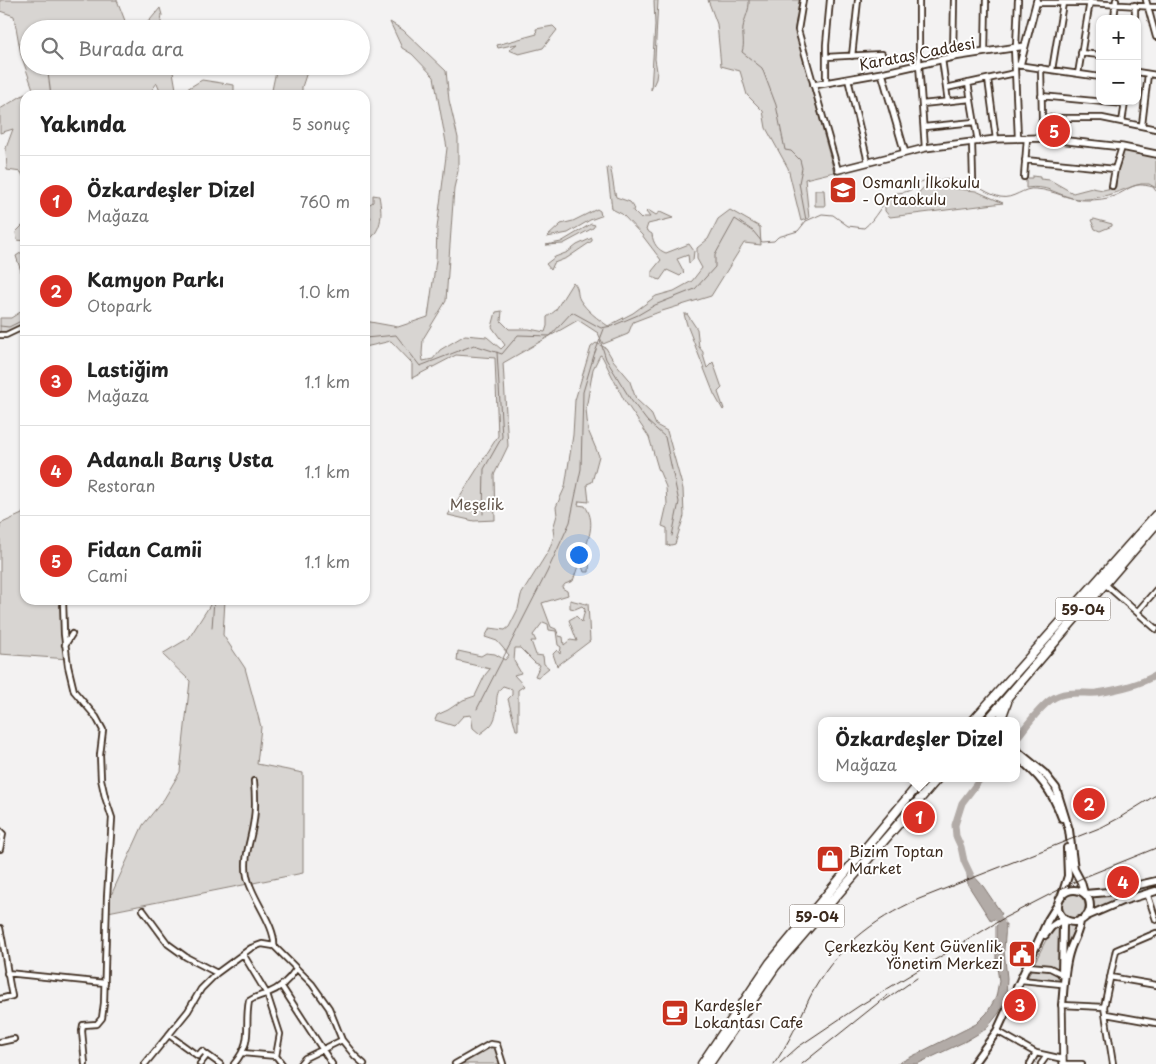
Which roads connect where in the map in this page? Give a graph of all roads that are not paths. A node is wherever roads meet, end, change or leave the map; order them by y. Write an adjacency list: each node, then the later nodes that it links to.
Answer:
1 (803, 0): 44 (street)
2 (830, 0): 25 (street)
3 (858, 0): 26 (street)
4 (920, 0): 29 (street)
5 (954, 0): 27 (street)
6 (986, 0): 21 (street)
7 (1018, 0): 20 (street)
8 (1146, 0): 14 (street)
9 (1090, 1): 11 (street); 12 (street); 22 (street)
10 (1036, 2): 12 (street); 19 (street)
11 (1116, 2): 13 (street); 16 (street)
12 (1063, 3): 32 (street)
13 (1135, 5): 14 (street); 17 (street)
14 (1147, 6): 15 (street); 18 (street)
15 (1156, 7)
16 (1114, 15)
17 (1134, 15)
18 (1156, 37)
19 (1025, 46): 20 (street, Karataş Caddesi); 30 (street)
20 (1015, 47): 21 (street, Karataş Caddesi); 30 (street)
21 (985, 52): 27 (street, Karataş Caddesi)
22 (1081, 53): 24 (street); 36 (street)
23 (882, 54): 26 (street)
24 (1096, 55)
25 (826, 56): 26 (street); 42 (street)
26 (852, 56)
27 (953, 57): 28 (street, Karataş Caddesi)
28 (942, 60): 29 (street, Karataş Caddesi); 45 (street)
29 (919, 64): 33 (street, Karataş Caddesi); 50 (street)
30 (1017, 65): 31 (street); 34 (street)
31 (1041, 68): 32 (street); 46 (street)
32 (1052, 70): 36 (street)
33 (882, 73): 40 (street, Karataş Caddesi); 65 (street)
34 (1015, 73): 41 (street); 58 (street)
35 (1141, 73): 37 (street)
36 (1078, 74): 39 (street)
37 (1148, 74): 38 (street); 55 (street)
38 (1156, 75)
39 (1096, 76)
40 (848, 79): 42 (street, Karataş Caddesi); 68 (street)
41 (988, 79): 43 (street); 61 (street)
42 (826, 83): 44 (street, Karataş Caddesi)
43 (968, 83): 45 (street); 47 (street)
44 (814, 86): 70 (street)
45 (946, 88): 49 (street)
46 (1041, 96): 48 (street); 52 (street)
47 (970, 99): 49 (street); 53 (street)
48 (1096, 100)
49 (948, 102): 50 (street)
50 (922, 104): 56 (street)
51 (1125, 105): 54 (street)
52 (1042, 118): 54 (street); 60 (street)
53 (974, 122): 56 (street); 62 (street)
54 (1122, 122): 55 (street)
55 (1142, 125): 57 (street)
56 (924, 127): 64 (street)
57 (1156, 128)
58 (1018, 138): 59 (street); 61 (street)
59 (1027, 138): 60 (street); 67 (street)
60 (1040, 138): 63 (street)
61 (996, 139): 62 (street)
62 (975, 142): 64 (street); 72 (street)
63 (1122, 147): 66 (street); 69 (street)
64 (925, 148): 65 (street)
65 (905, 153): 68 (street)
66 (1156, 154)
67 (1025, 160): 69 (street); 71 (street)
68 (868, 162): 70 (street)
69 (1114, 169): 73 (street)
70 (838, 170)
71 (1024, 177)
72 (973, 179)
73 (1112, 186)
74 (20, 328): 75 (street)
75 (0, 335)
76 (1156, 515): 86 (main road, 59-04)
77 (1156, 524): 78 (main road, 59-04)
78 (1104, 584): 81 (street); 85 (main road, 59-04)
79 (1156, 590): 81 (street)
80 (64, 605): 84 (street)
81 (1137, 612): 82 (street)
82 (1156, 629)
83 (72, 634): 84 (street)
84 (66, 645): 118 (street)
85 (1011, 694): 87 (main road, 59-04); 88 (main road)
86 (981, 717)
87 (982, 717)
88 (1000, 717)
89 (1020, 757): 99 (main road)
90 (1020, 757): 100 (main road)
91 (254, 781): 108 (street)
92 (921, 782): 151 (main road, 59-04)
93 (935, 782): 152 (main road, 59-04)
94 (0, 831): 95 (street)
95 (0, 849)
96 (1156, 880): 99 (main road)
97 (1156, 891): 98 (main road)
98 (1147, 893): 103 (main road); 105 (street)
99 (1084, 894): 100 (main road); 103 (main road)
100 (1062, 895): 101 (main road)
101 (1058, 904): 104 (main road); 110 (main road)
102 (143, 910): 114 (street)
103 (1082, 918): 104 (main road); 124 (main road)
104 (1065, 919): 110 (main road); 115 (main road)
105 (1156, 920)
106 (0, 928): 113 (street)
107 (1156, 933): 116 (street)
108 (274, 946): 109 (street); 112 (street)
109 (243, 954): 114 (street); 122 (street)
110 (1032, 955): 111 (main road)
111 (1028, 966): 115 (street); 117 (main road)
112 (296, 969): 121 (street); 131 (street)
113 (7, 973): 118 (street); 123 (street)
114 (217, 973): 129 (street)
115 (1062, 974): 119 (main road)
116 (1110, 977): 120 (street); 125 (street)
117 (1021, 980): 119 (street); 128 (main road)
118 (104, 983): 140 (street)
119 (1061, 984): 124 (main road)
120 (1156, 985)
121 (282, 987): 122 (street); 133 (street)
122 (267, 994): 134 (street); 137 (street)
123 (0, 999)
124 (1062, 1005): 125 (street); 139 (street)
125 (1104, 1007): 126 (street)
126 (1106, 1014): 127 (street); 157 (street)
127 (1156, 1023)
128 (997, 1031): 135 (street); 153 (main road)
129 (169, 1035): 136 (street); 141 (street)
130 (14, 1039): 132 (street)
131 (342, 1040): 133 (street); 148 (street)
132 (0, 1042)
133 (321, 1049): 146 (street); 147 (street)
134 (243, 1053): 137 (street); 144 (street)
135 (1036, 1053): 138 (street); 154 (street)
136 (207, 1055): 142 (street); 143 (street)
137 (276, 1056): 145 (street)
138 (1046, 1057): 139 (street); 155 (street)
139 (1063, 1062): 156 (street)
140 (85, 1064)
141 (146, 1064)
142 (200, 1064)
143 (220, 1064)
144 (234, 1064)
145 (282, 1064)
146 (300, 1064)
147 (332, 1064)
148 (364, 1064)
149 (455, 1064): 150 (street)
150 (503, 1064)
151 (702, 1064)
152 (709, 1064)
153 (973, 1064)
154 (1030, 1064)
155 (1041, 1064)
156 (1082, 1064)
157 (1113, 1064)

